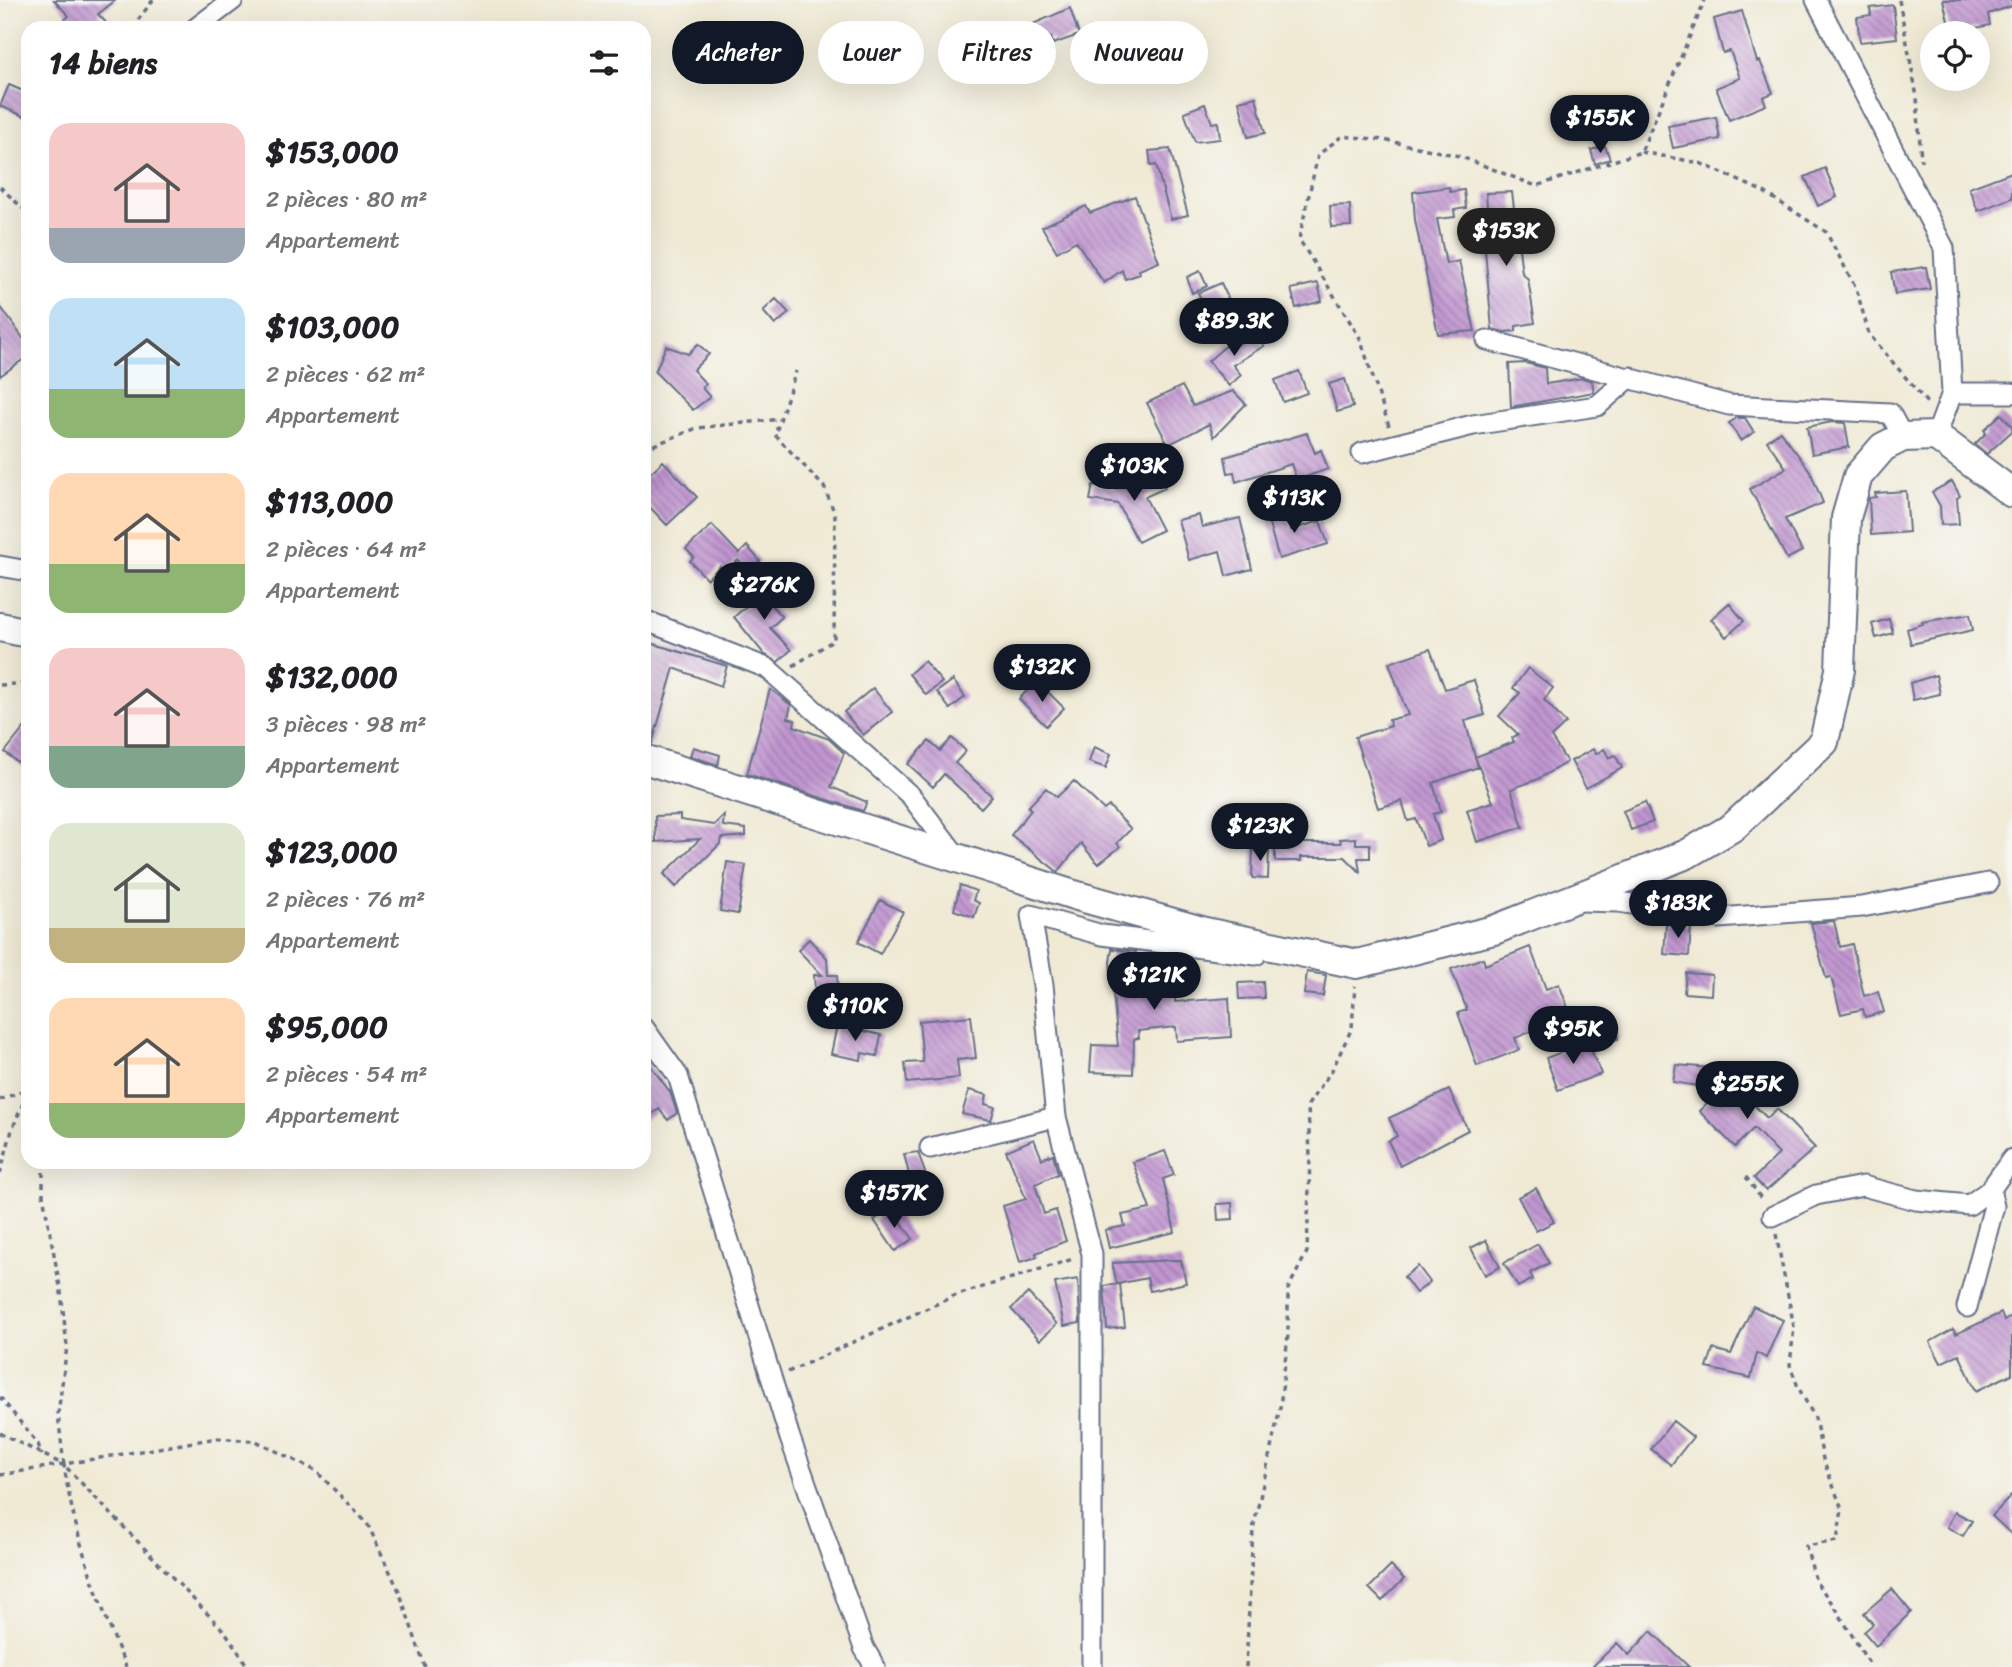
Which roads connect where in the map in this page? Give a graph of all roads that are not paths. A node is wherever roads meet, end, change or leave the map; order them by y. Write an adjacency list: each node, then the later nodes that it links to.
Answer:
1 (233, 0): 3 (street)
2 (1816, 0): 6 (street)
3 (205, 21)
4 (1487, 340): 5 (street)
5 (1630, 377): 9 (street); 10 (street)
6 (1952, 393): 7 (street); 8 (street)
7 (2012, 393)
8 (1936, 436): 9 (street); 11 (street)
9 (1903, 437): 20 (street)
10 (1362, 453)
11 (2012, 493)
12 (0, 566): 13 (street)
13 (21, 570)
14 (651, 623): 18 (street)
15 (0, 627): 16 (street)
16 (21, 632)
17 (651, 761): 18 (street)
18 (958, 858): 21 (street)
19 (1988, 883): 20 (street)
20 (1569, 900): 21 (street)
21 (1309, 953): 23 (street)
22 (651, 1038): 29 (street)
23 (1056, 1117): 24 (street); 30 (street)
24 (930, 1148)
25 (2012, 1159): 26 (street)
26 (1990, 1190): 27 (street); 28 (street)
27 (1773, 1216)
28 (1967, 1307)
29 (875, 1667)
30 (1092, 1667)

